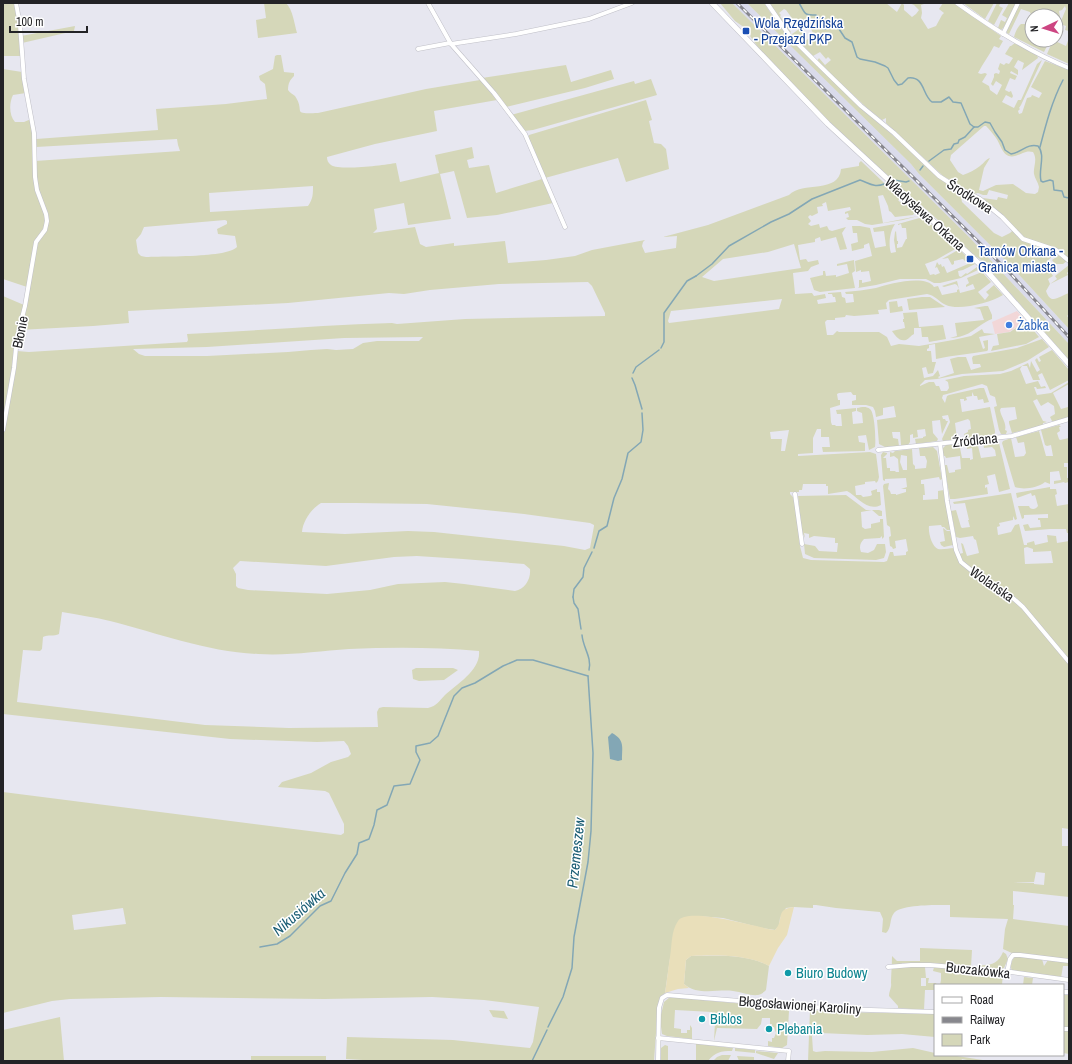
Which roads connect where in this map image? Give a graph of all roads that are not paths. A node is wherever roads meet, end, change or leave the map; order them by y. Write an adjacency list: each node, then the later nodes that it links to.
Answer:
1 (16, 3): 16 (street, Błonie)
2 (428, 3): 9 (street)
3 (632, 3): 9 (street)
4 (712, 3): 14 (street, Władysława Orkana)
5 (767, 3): 13 (street, Środkowa)
6 (957, 3): 8 (street)
7 (1018, 3): 8 (street)
8 (1003, 34): 11 (street)
9 (451, 43): 10 (street); 12 (street)
10 (418, 49)
11 (1069, 68)
12 (565, 227)
13 (1069, 261)
14 (1069, 364)
15 (1069, 419): 17 (street, Źródlana)
16 (3, 430)
17 (940, 444): 18 (street, Źródlana); 21 (street, Wolańska)
18 (878, 450)
19 (795, 494): 20 (street)
20 (802, 544)
21 (1069, 662)
22 (1069, 961): 24 (street)
23 (888, 967): 24 (street, Buczakówka)
24 (1007, 972): 25 (street, Buczakówka)
25 (1069, 980)
26 (934, 1012): 27 (street, Błogosławionej Karoliny)
27 (658, 1038): 28 (street); 29 (street)
28 (658, 1061)
29 (788, 1061)

